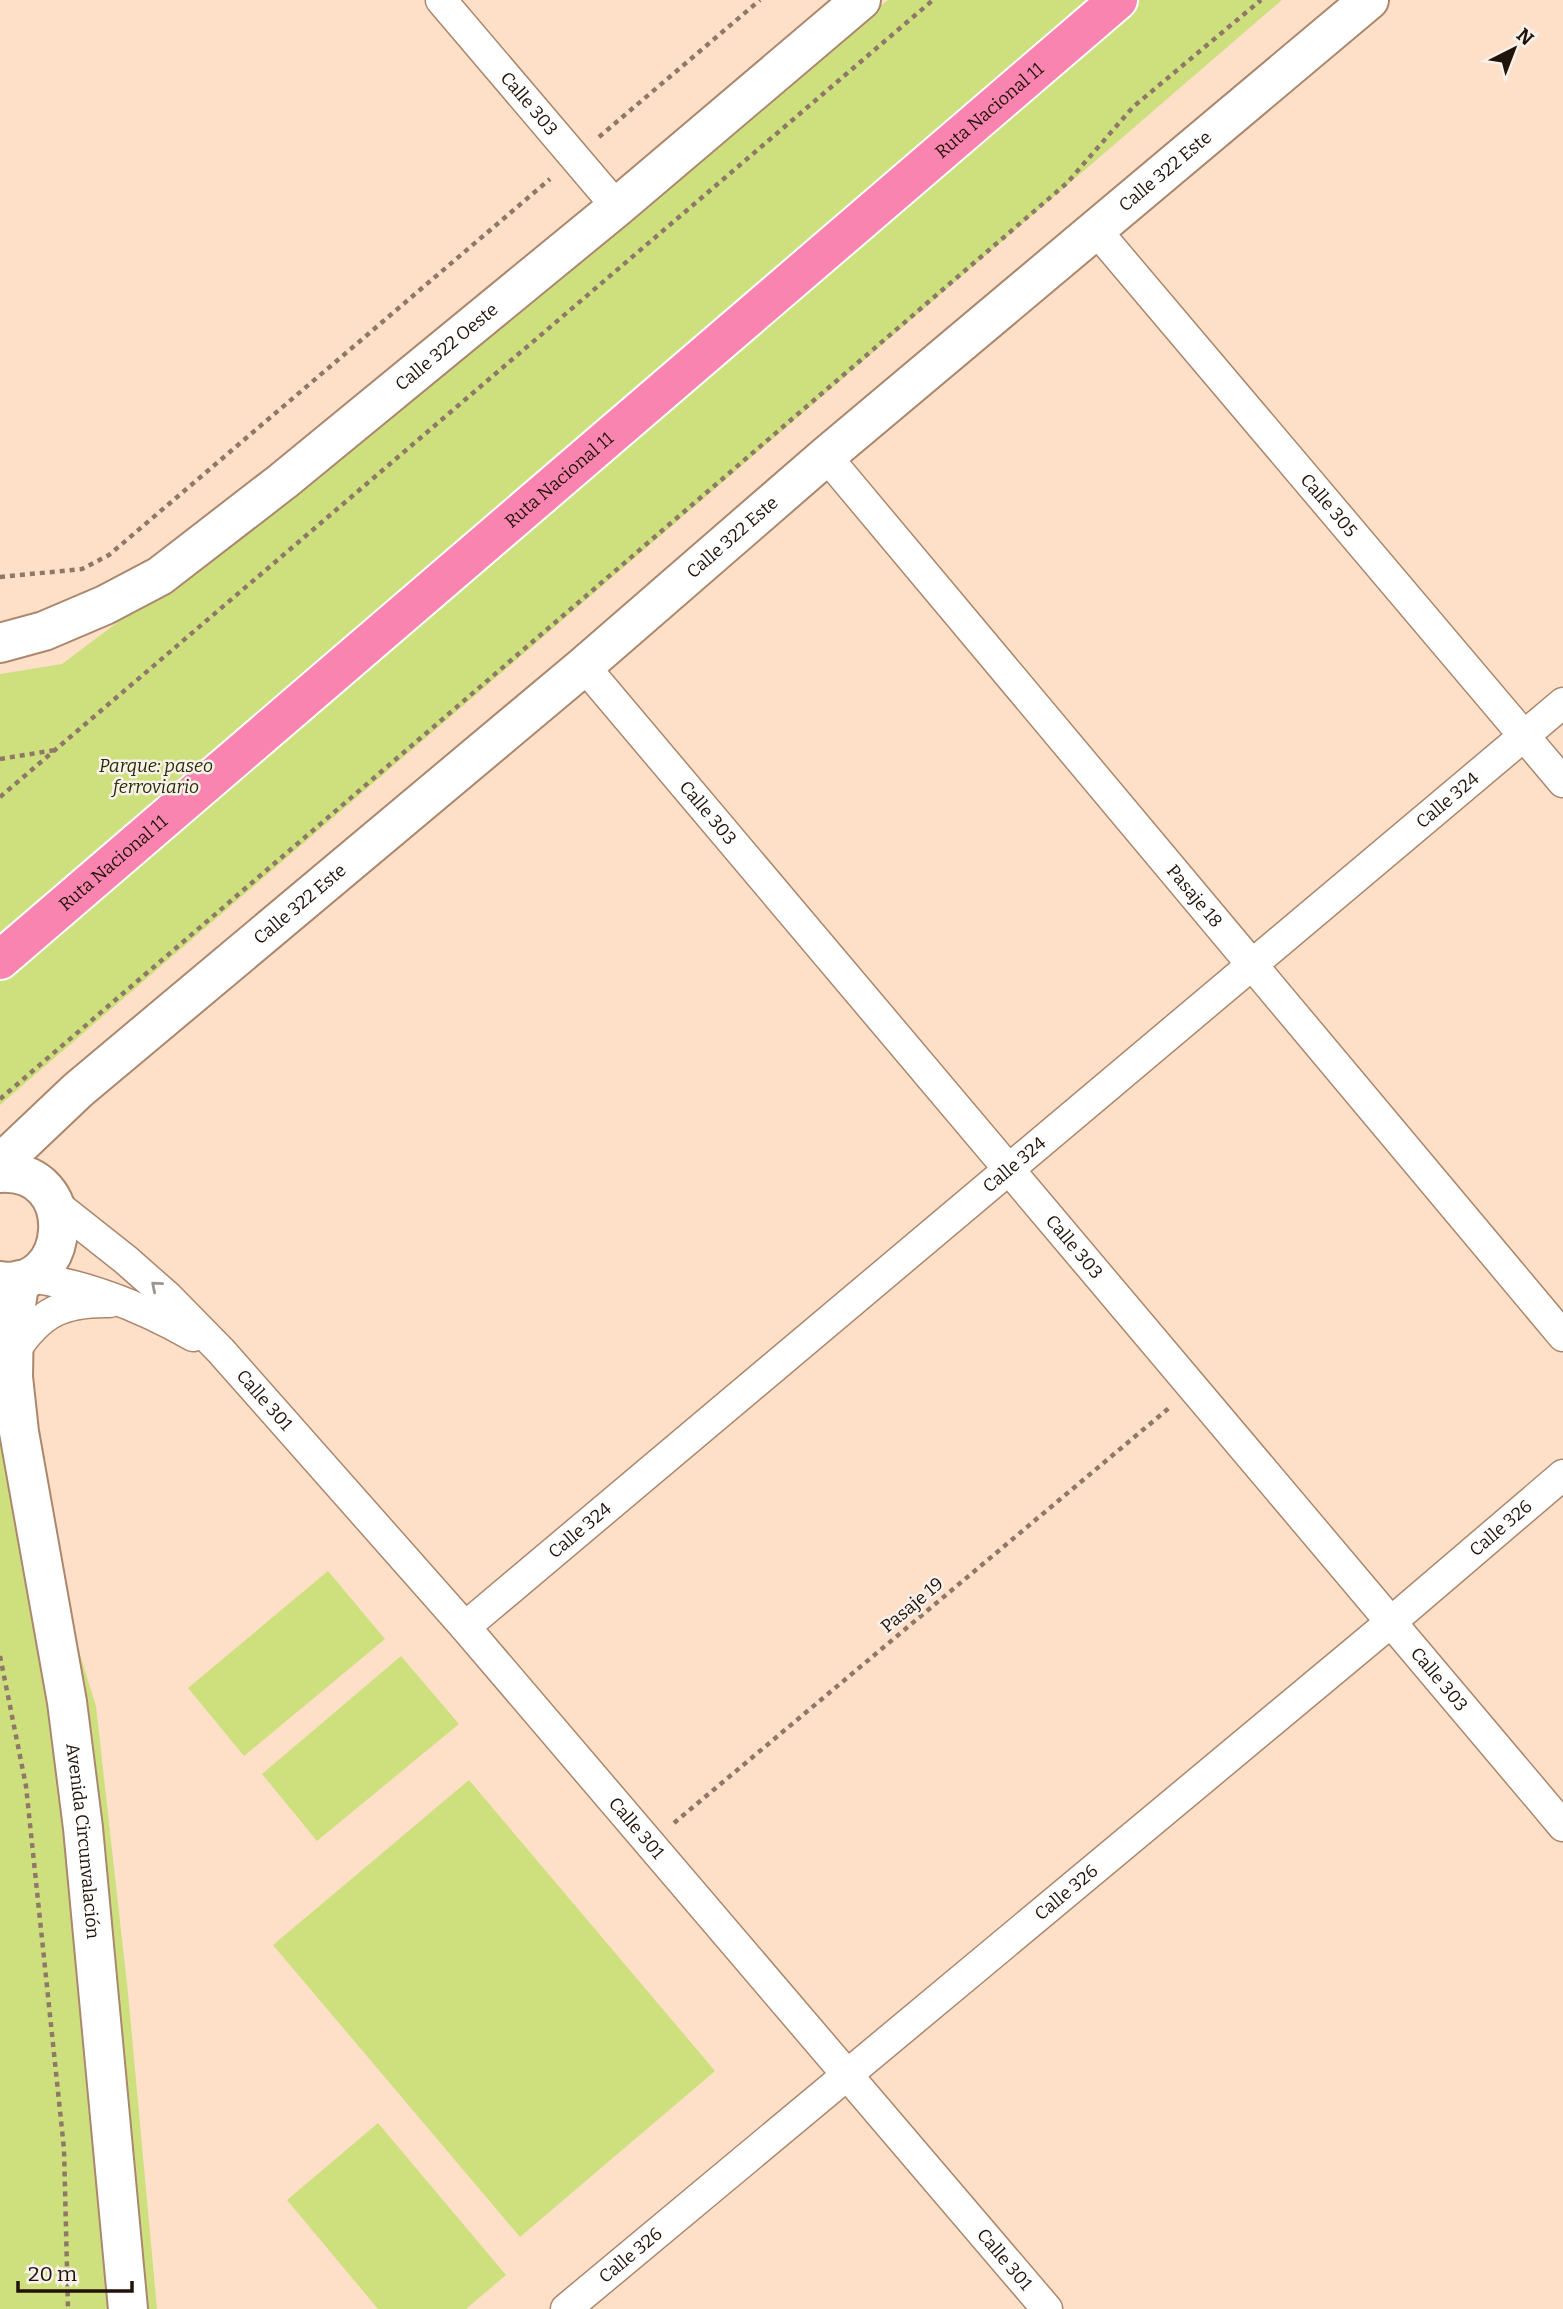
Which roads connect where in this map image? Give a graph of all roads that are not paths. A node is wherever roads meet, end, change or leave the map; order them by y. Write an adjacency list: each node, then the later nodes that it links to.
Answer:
1 (441, 0): 5 (street, Calle 303)
2 (861, 0): 5 (street, Calle 322 Oeste)
3 (1118, 0): 13 (highway, Ruta Nacional 11)
4 (1369, 0): 6 (street, Calle 322 Este)
5 (617, 206): 8 (street, Calle 322 Oeste)
6 (1095, 229): 7 (street, Calle 322 Este); 11 (street, Calle 305)
7 (826, 456): 9 (street, Calle 322 Este); 14 (street, Pasaje 18)
8 (0, 643)
9 (584, 666): 15 (street, Calle 322 Este); 17 (street, Calle 303)
10 (1563, 703): 11 (street, Calle 324)
11 (1524, 736): 12 (street, Calle 305); 14 (street, Calle 324)
12 (1563, 782)
13 (0, 960)
14 (1252, 965): 17 (street, Calle 324); 22 (street, Pasaje 18)
15 (96, 1075): 16 (street, Calle 322 Este); 19 (street, Calle 322 Este)
16 (0, 1164)
17 (1010, 1170): 26 (street, Calle 303); 27 (street, Calle 324)
18 (0, 1173): 19 (street)
19 (50, 1197): 20 (street); 23 (street, Calle 301, one-way to 19)
20 (16, 1279): 21 (street, Calle 301); 24 (street, Avenida Circunvalación)
21 (126, 1303): 23 (street, Calle 301); 24 (street)
22 (1563, 1336)
23 (221, 1352): 27 (street, Calle 301)
24 (9, 1354): 30 (street, Avenida Circunvalación)
25 (1563, 1475): 26 (street, Calle 326)
26 (1391, 1622): 28 (street, Calle 303); 29 (street, Calle 326)
27 (464, 1628): 29 (street, Calle 301)
28 (1563, 1826)
29 (847, 2075): 31 (street, Calle 326); 32 (street, Calle 301)
30 (128, 2309)
31 (566, 2309)
32 (1047, 2309)

